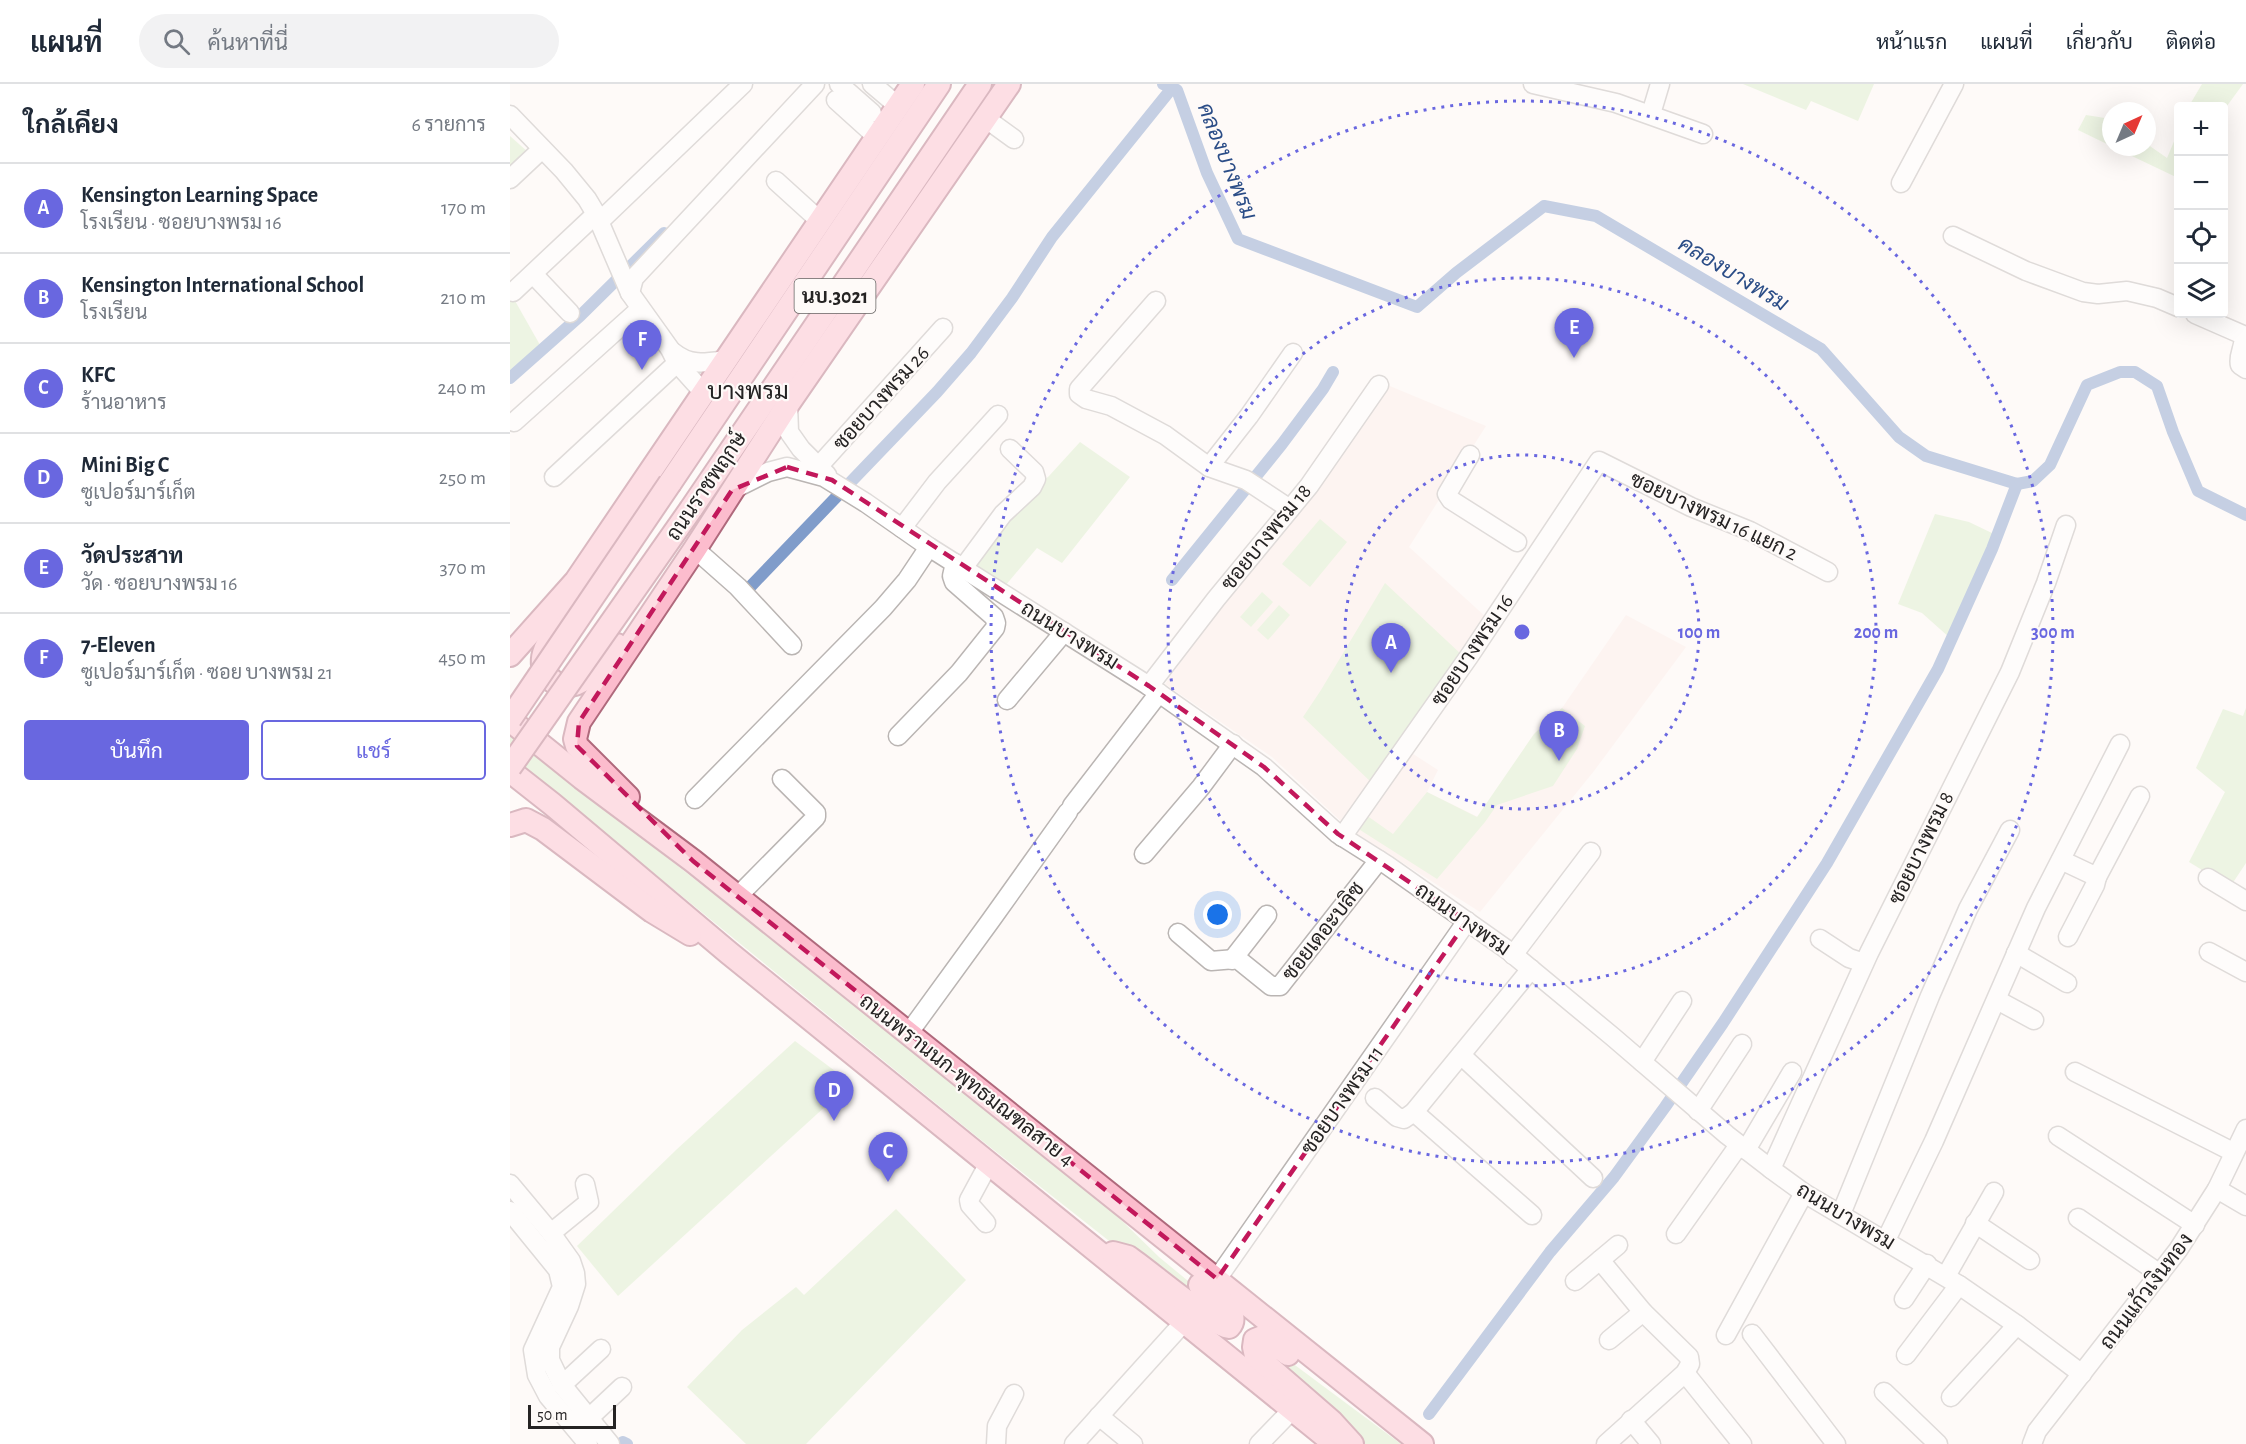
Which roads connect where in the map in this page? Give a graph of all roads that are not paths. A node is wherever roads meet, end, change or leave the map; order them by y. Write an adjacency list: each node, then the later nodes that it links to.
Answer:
1 (743, 84): 24 (street)
2 (814, 84): 29 (street)
3 (872, 84): 12 (street)
4 (913, 84): 12 (main road, นบ.3021)
5 (939, 84): 27 (main road, ถนนราชพฤกษ์ / นบ.3021)
6 (980, 84): 73 (main road, ถนนราชพฤกษ์ / นบ.3021, bridge)
7 (1009, 84): 16 (main road, นบ.3021)
8 (1533, 84): 14 (street)
9 (1660, 84): 14 (street)
10 (1954, 84): 23 (street)
11 (837, 92): 13 (street); 19 (street)
12 (898, 106): 19 (main road, นบ.3021); 27 (main road)
13 (872, 113)
14 (1651, 114): 17 (street)
15 (510, 115): 20 (street)
16 (985, 118): 18 (street); 43 (main road, ถนนราชพฤกษ์ / นบ.3021)
17 (1703, 134)
18 (1014, 139)
19 (875, 140): 25 (main road, นบ.3021)
20 (542, 149): 21 (street); 24 (street)
21 (510, 179)
22 (776, 181): 25 (street)
23 (1901, 183)
24 (597, 218): 28 (street); 29 (street)
25 (819, 220): 39 (main road, นบ.3021)
26 (1953, 236): 32 (street)
27 (827, 251): 69 (main road, ถนนราชพฤกษ์ / นบ.3021, bridge)
28 (533, 274): 30 (street); 34 (street)
29 (629, 290): 33 (street)
30 (513, 292)
31 (1156, 302): 50 (street)
32 (2174, 304)
33 (640, 309): 38 (street); 45 (street)
34 (570, 313)
35 (2204, 318): 40 (street)
36 (943, 328): 49 (street, ซอยบางพรม 26)
37 (1293, 353): 50 (street)
38 (674, 356): 39 (street); 42 (street); 51 (street)
39 (724, 360): 42 (main road, นบ.3021)
40 (2246, 369)
41 (1379, 385): 54 (street, ซอยบางพรม 18)
42 (703, 392): 62 (main road, นบ.3021)
43 (788, 404): 49 (street, ถนนบางพรม); 53 (main road, ถนนราชพฤกษ์ / นบ.3021)
44 (998, 415): 56 (street)
45 (514, 423)
46 (1010, 449): 60 (street)
47 (1470, 455): 58 (street)
48 (1599, 461): 58 (street, ซอยบางพรม 16); 61 (street, ซอยบางพรม 16 แยก 2)
49 (818, 467): 52 (street, ถนนบางพรม)
50 (1209, 467): 54 (street)
51 (554, 477)
52 (840, 486): 53 (street, ถนนบางพรม); 56 (street, ถนนบางพรม)
53 (732, 490): 59 (main road, ถนนราชพฤกษ์ / นบ.3021)
54 (1290, 510): 67 (street, ซอยบางพรม 18)
55 (2066, 525): 99 (street, ซอยบางพรม 8)
56 (902, 528): 57 (street, ถนนบางพรม)
57 (929, 547): 60 (street, ถนนบางพรม); 76 (street)
58 (1526, 547): 79 (street, ซอยบางพรม 16)
59 (695, 549): 63 (main road, ถนนราชพฤกษ์ / นบ.3021); 65 (street)
60 (959, 566): 64 (street, ถนนบางพรม); 70 (street)
61 (1828, 572)
62 (576, 581): 63 (main road); 66 (main road, นบ.3021)
63 (640, 630): 84 (main road, ถนนราชพฤกษ์ / นบ.3021)
64 (1064, 632): 67 (street, ถนนบางพรม); 68 (street)
65 (792, 645)
66 (511, 654)
67 (1154, 689): 71 (street, ถนนบางพรม); 106 (street, ซอยบางพรม 18)
68 (1006, 700)
69 (510, 720): 84 (main road, ถนนพรานนก-พุทธมณฑลสาย 4)
70 (898, 736)
71 (1233, 744): 79 (street, ถนนบางพรม); 81 (street)
72 (2120, 744): 83 (street)
73 (510, 769): 95 (main road)
74 (782, 779): 87 (street)
75 (2140, 796): 85 (street)
76 (695, 799)
77 (510, 825): 95 (main road)
78 (2010, 830): 130 (street)
79 (1342, 837): 82 (street, ถนนบางพรม)
80 (1591, 852): 97 (street)
81 (1144, 854)
82 (1379, 860): 90 (street, ถนนบางพรม); 98 (street, ซอยเดอะบลิซ)
83 (2061, 860): 85 (street); 96 (street)
84 (693, 861): 87 (main road, ถนนพรานนก-พุทธมณฑลสาย 4)
85 (2097, 877): 92 (street)
86 (2208, 878): 88 (street)
87 (738, 896): 106 (main road, ถนนพรานนก-พุทธมณฑลสาย 4)
88 (2246, 901)
89 (1267, 915): 98 (street)
90 (1467, 921): 97 (street, ถนนบางพรม); 146 (street, ซอยบางพรม 11)
91 (1178, 933): 98 (street, ซอยเดอะบลิซ)
92 (2068, 937)
93 (1820, 939): 99 (street)
94 (2210, 951): 101 (street)
95 (729, 953): 119 (main road)
96 (2016, 953): 102 (street); 103 (street)
97 (1513, 955): 100 (street, ถนนบางพรม)
98 (1232, 960)
99 (1864, 963): 120 (street, ซอยบางพรม 8)
100 (1531, 969): 108 (street); 109 (street, ถนนบางพรม)
101 (2246, 972)
102 (2067, 983)
103 (1997, 999): 105 (street); 138 (street)
104 (1682, 1000): 109 (street)
105 (2034, 1020)
106 (908, 1034): 128 (main road, ถนนพรานนก-พุทธมณฑลสาย 4)
107 (1742, 1044): 113 (street)
108 (1461, 1054): 114 (street); 121 (street)
109 (1642, 1062): 113 (street, ถนนบางพรม)
110 (1792, 1072): 117 (street)
111 (2075, 1072): 118 (street)
112 (1375, 1098): 114 (street)
113 (1698, 1111): 117 (street, ถนนบางพรม)
114 (1414, 1112): 131 (street)
115 (2246, 1129): 118 (street, ถนนแก้วเงินทอง)
116 (2058, 1136): 135 (street)
117 (1743, 1148): 120 (street, ถนนบางพรม); 137 (street)
118 (2233, 1152): 124 (street, ถนนแก้วเงินทอง)
119 (989, 1163): 133 (street); 140 (main road)
120 (1771, 1169): 126 (street, ถนนบางพรม)
121 (1593, 1178)
122 (510, 1184): 136 (street)
123 (585, 1184): 136 (street)
124 (2217, 1189): 127 (street); 135 (street, ถนนแก้วเงินทอง)
125 (1994, 1191): 134 (street)
126 (1804, 1193): 130 (street, ถนนบางพรม); 154 (street)
127 (2246, 1206)
128 (1128, 1208): 140 (main road); 146 (main road, ถนนพรานนก-พุทธมณฑลสาย 4)
129 (510, 1211): 141 (street)
130 (1841, 1214): 138 (street, ถนนบางพรม)
131 (1532, 1215)
132 (2078, 1218): 145 (street)
133 (986, 1223)
134 (1975, 1223): 143 (street); 148 (street)
135 (2195, 1225): 145 (street, ถนนแก้วเงินทอง)
136 (551, 1233): 141 (street)
137 (1676, 1234)
138 (1886, 1240): 144 (street, ถนนบางพรม)
139 (1618, 1245): 142 (street)
140 (1098, 1251): 151 (main road)
141 (555, 1254): 160 (street); 171 (street)
142 (1600, 1260): 147 (street); 150 (street)
143 (2030, 1260)
144 (1927, 1264): 148 (street, ถนนบางพรม); 149 (street)
145 (2160, 1274): 159 (street, ถนนแก้วเงินทอง)
146 (1217, 1279): 168 (main road, ถนนพรานนก-พุทธมณฑลสาย 4)
147 (1575, 1281)
148 (1952, 1281): 152 (street, ถนนบางพรม); 157 (street)
149 (1905, 1299)
150 (1643, 1312): 155 (street); 158 (street)
151 (1185, 1321): 165 (main road); 166 (street)
152 (2017, 1325): 159 (street, ถนนบางพรม); 164 (street)
153 (1752, 1334): 170 (street)
154 (1726, 1335)
155 (1609, 1340)
156 (601, 1349): 160 (street)
157 (1905, 1355)
158 (1685, 1373): 169 (street); 181 (street)
159 (2082, 1374): 183 (street, ถนนแก้วเงินทอง)
160 (562, 1385): 167 (street)
161 (622, 1387): 167 (street)
162 (1884, 1392): 182 (street)
163 (1014, 1394): 172 (street)
164 (1951, 1397)
165 (1292, 1410): 175 (street); 176 (main road)
166 (1099, 1416): 173 (street); 174 (street)
167 (590, 1418): 171 (street)
168 (1391, 1419): 177 (main road); 178 (main road, ถนนพรานนก-พุทธมณฑลสาย 4)
169 (1631, 1420): 179 (street); 180 (street)
170 (1832, 1442)
171 (602, 1443)
172 (996, 1444)
173 (1074, 1444)
174 (1133, 1444)
175 (1259, 1444)
176 (1335, 1444)
177 (1352, 1444)
178 (1422, 1444)
179 (1606, 1444)
180 (1651, 1444)
181 (1742, 1444)
182 (1938, 1444)
183 (2032, 1444)

